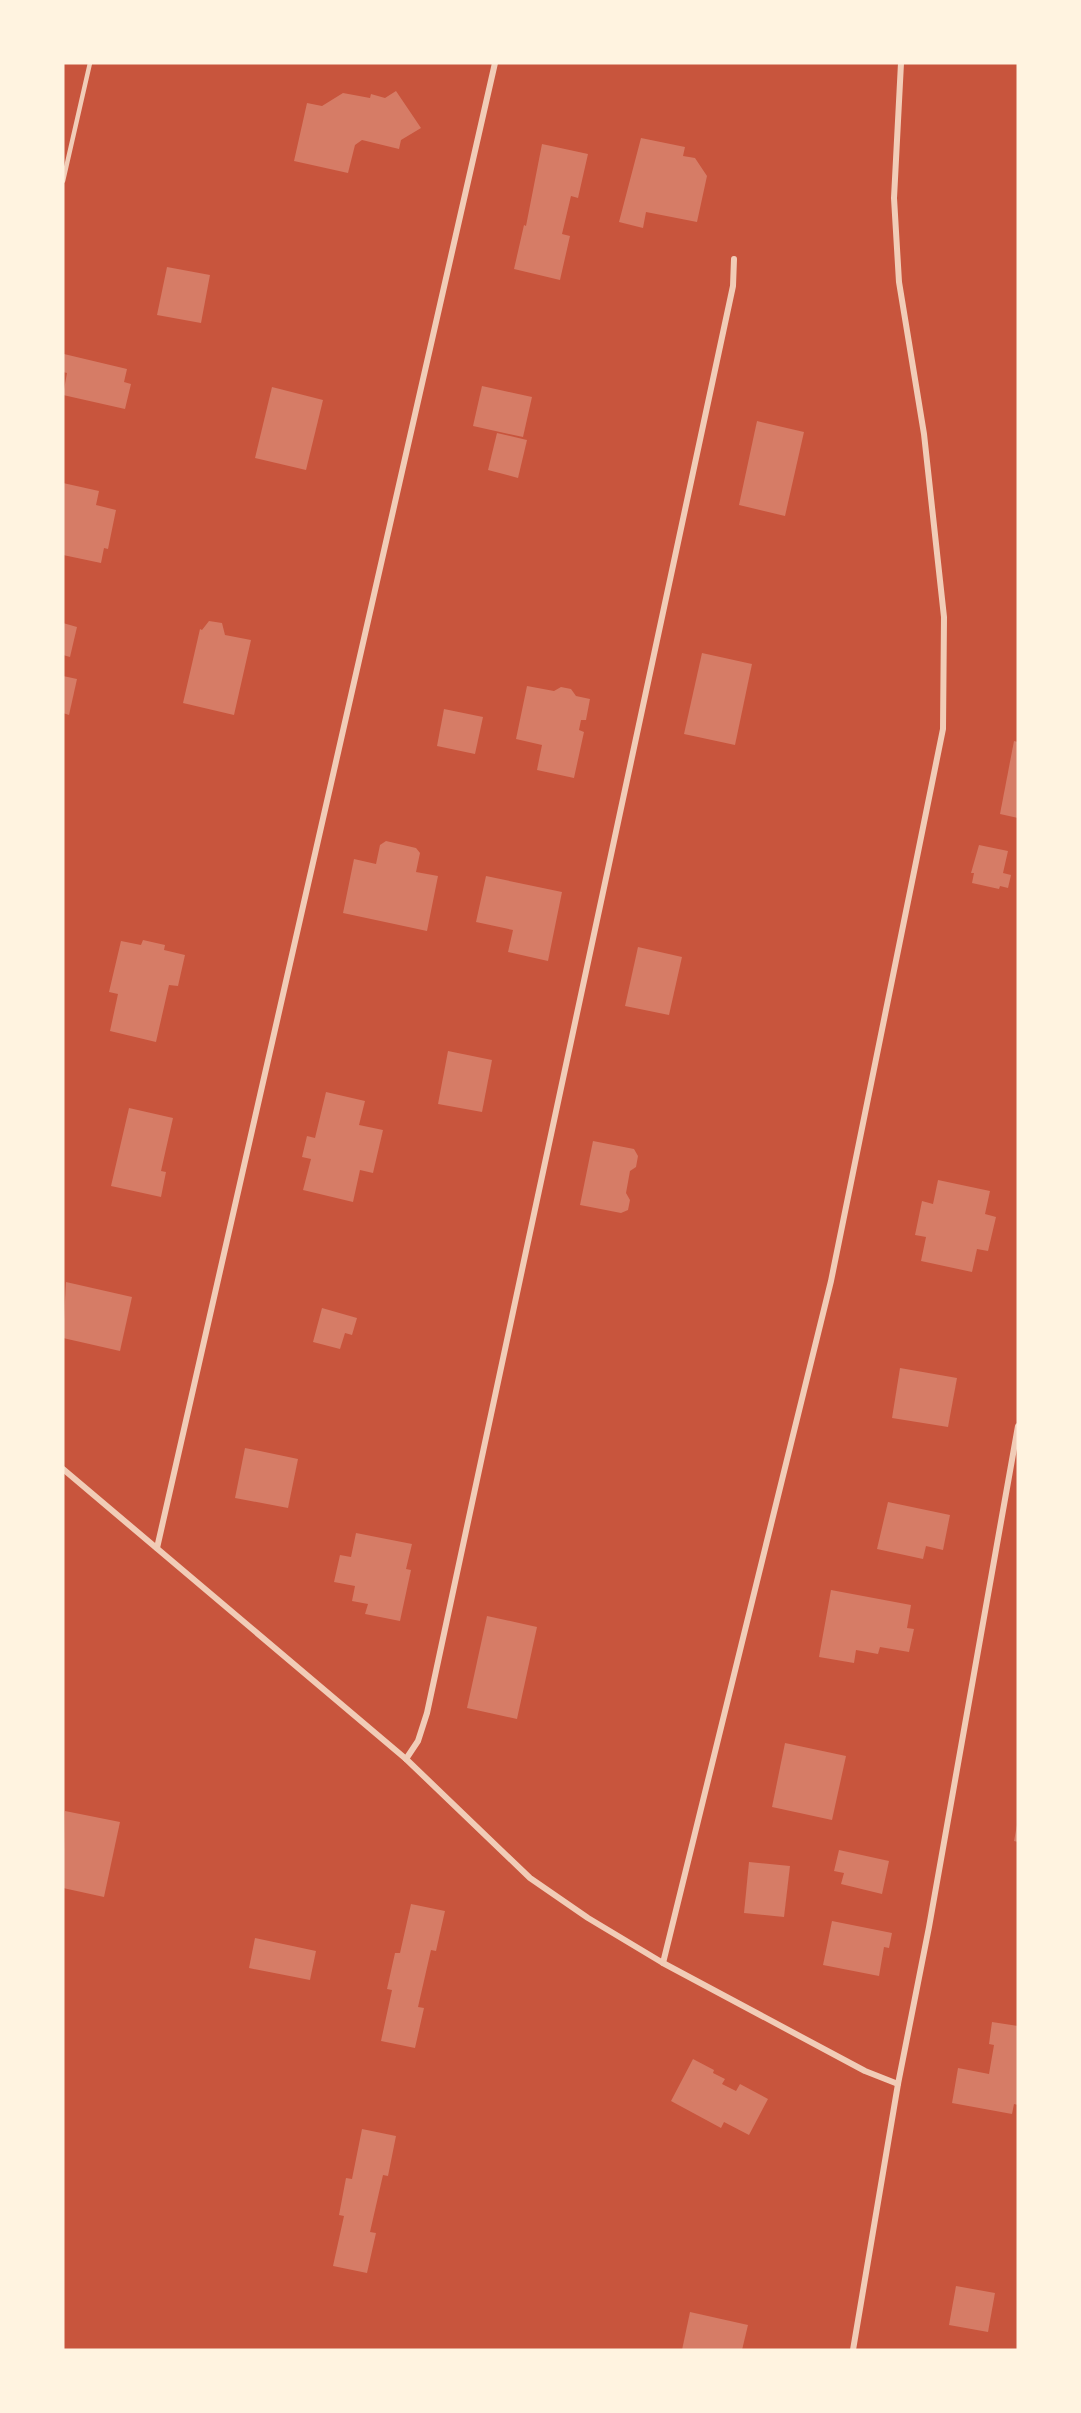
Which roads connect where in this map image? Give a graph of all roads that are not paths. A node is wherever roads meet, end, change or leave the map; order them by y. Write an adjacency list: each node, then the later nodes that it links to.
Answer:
1 (90, 63): 4 (lane)
2 (495, 63): 8 (street)
3 (901, 63): 10 (street)
4 (63, 181)
5 (734, 259): 9 (street)
6 (1018, 1426): 11 (street)
7 (63, 1469): 8 (street)
8 (157, 1548): 9 (street)
9 (406, 1759): 10 (street)
10 (663, 1963): 11 (street)
11 (898, 2084): 12 (street)
12 (853, 2350)

